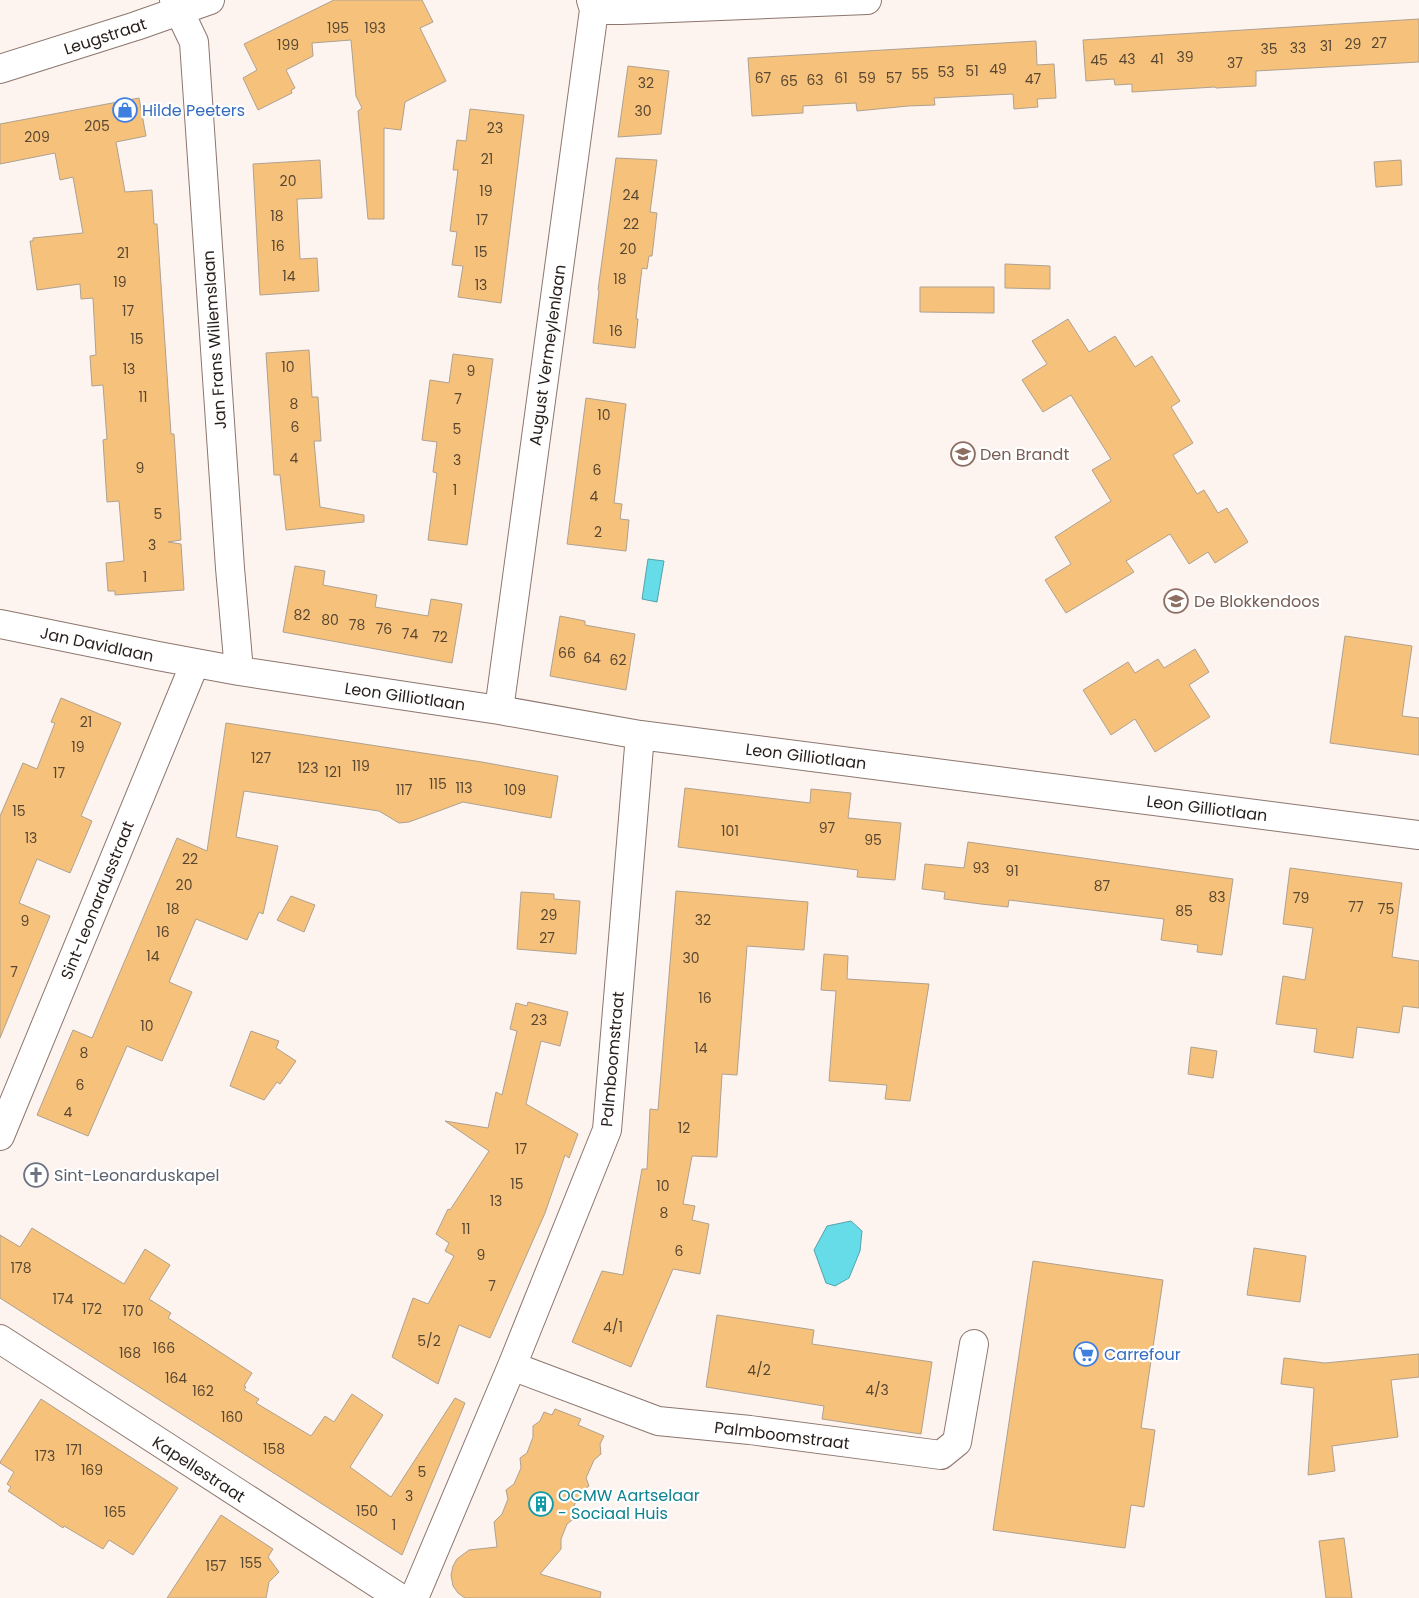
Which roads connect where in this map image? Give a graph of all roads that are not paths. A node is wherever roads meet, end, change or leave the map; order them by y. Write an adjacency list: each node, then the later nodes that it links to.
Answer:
1 (210, 0): 4 (street, Leugstraat)
2 (867, 0): 3 (street)
3 (593, 5): 9 (street, August Vermeylenlaan)
4 (177, 6): 5 (street, Leugstraat); 8 (street, Jan Frans Willemslaan)
5 (0, 70)
6 (0, 624): 7 (street, Jan Davidlaan)
7 (195, 663): 8 (street, Leon Gilliotlaan); 12 (street, Sint-Leonardusstraat)
8 (239, 671): 9 (street, Leon Gilliotlaan)
9 (499, 710): 10 (street, Leon Gilliotlaan)
10 (640, 735): 11 (street, Leon Gilliotlaan); 15 (street, Palmboomstraat)
11 (1419, 835)
12 (0, 1136)
13 (0, 1339): 16 (street, Kapellestraat)
14 (974, 1344): 15 (street, Palmboomstraat)
15 (512, 1366): 17 (street, Palmboomstraat)
16 (400, 1598)
17 (414, 1598)

